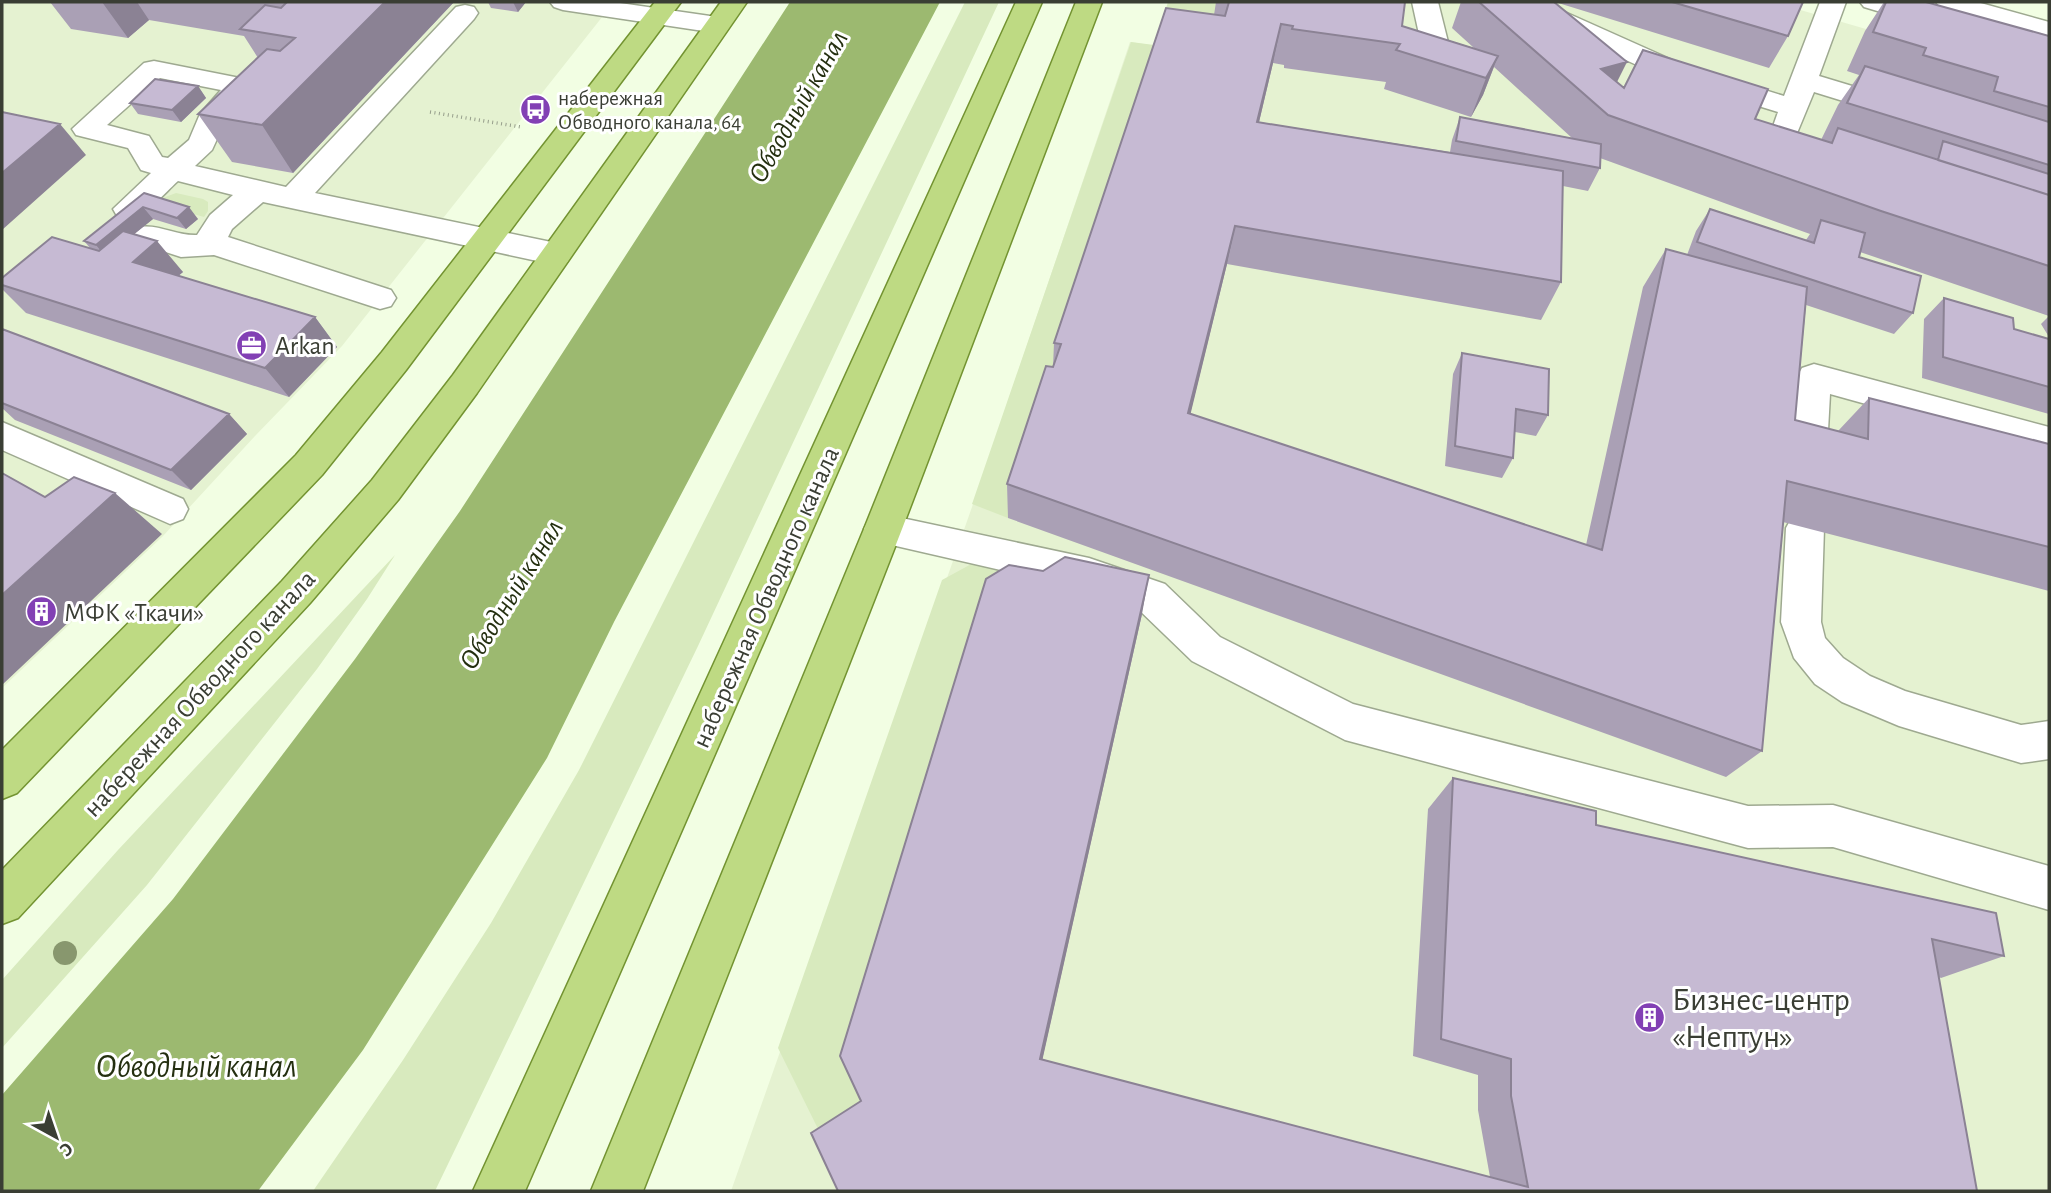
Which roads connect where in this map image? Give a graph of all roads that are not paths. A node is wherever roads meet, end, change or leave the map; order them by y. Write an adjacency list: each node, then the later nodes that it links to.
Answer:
1 (563, 2): 10 (street)
2 (734, 2): 13 (main road, набережная Обводного канала)
3 (1030, 2): 40 (main road, набережная Обводного канала)
4 (1089, 2): 35 (main road)
5 (1425, 2): 16 (street)
6 (1506, 2): 18 (street)
7 (1833, 2): 17 (street)
8 (1873, 2): 12 (street)
9 (1949, 2): 12 (street)
10 (662, 9): 13 (street); 26 (main road)
11 (465, 13): 23 (street)
12 (1997, 18): 14 (street); 15 (street)
13 (717, 25): 28 (main road, набережная Обводного канала)
14 (2049, 30)
15 (2049, 52)
16 (1440, 66)
17 (1803, 80): 18 (street); 19 (street)
18 (1794, 107): 20 (street)
19 (1915, 114)
20 (1788, 150)
21 (173, 170): 21 (street); 22 (street); 24 (street)
22 (257, 191): 23 (street); 27 (street)
23 (292, 199): 26 (street)
24 (128, 209)
25 (146, 235): 27 (street)
26 (487, 241): 28 (street); 37 (main road)
27 (215, 244): 29 (street)
28 (556, 254): 39 (main road, набережная Обводного канала)
29 (380, 298)
30 (2, 435): 33 (street)
31 (2049, 441): 32 (street)
32 (1808, 467)
33 (170, 509)
34 (1805, 528): 36 (street)
35 (883, 529): 38 (street); 41 (main road)
36 (2049, 740)
37 (2, 779)
38 (2049, 888)
39 (2, 902)
40 (499, 1191)
41 (617, 1191)

